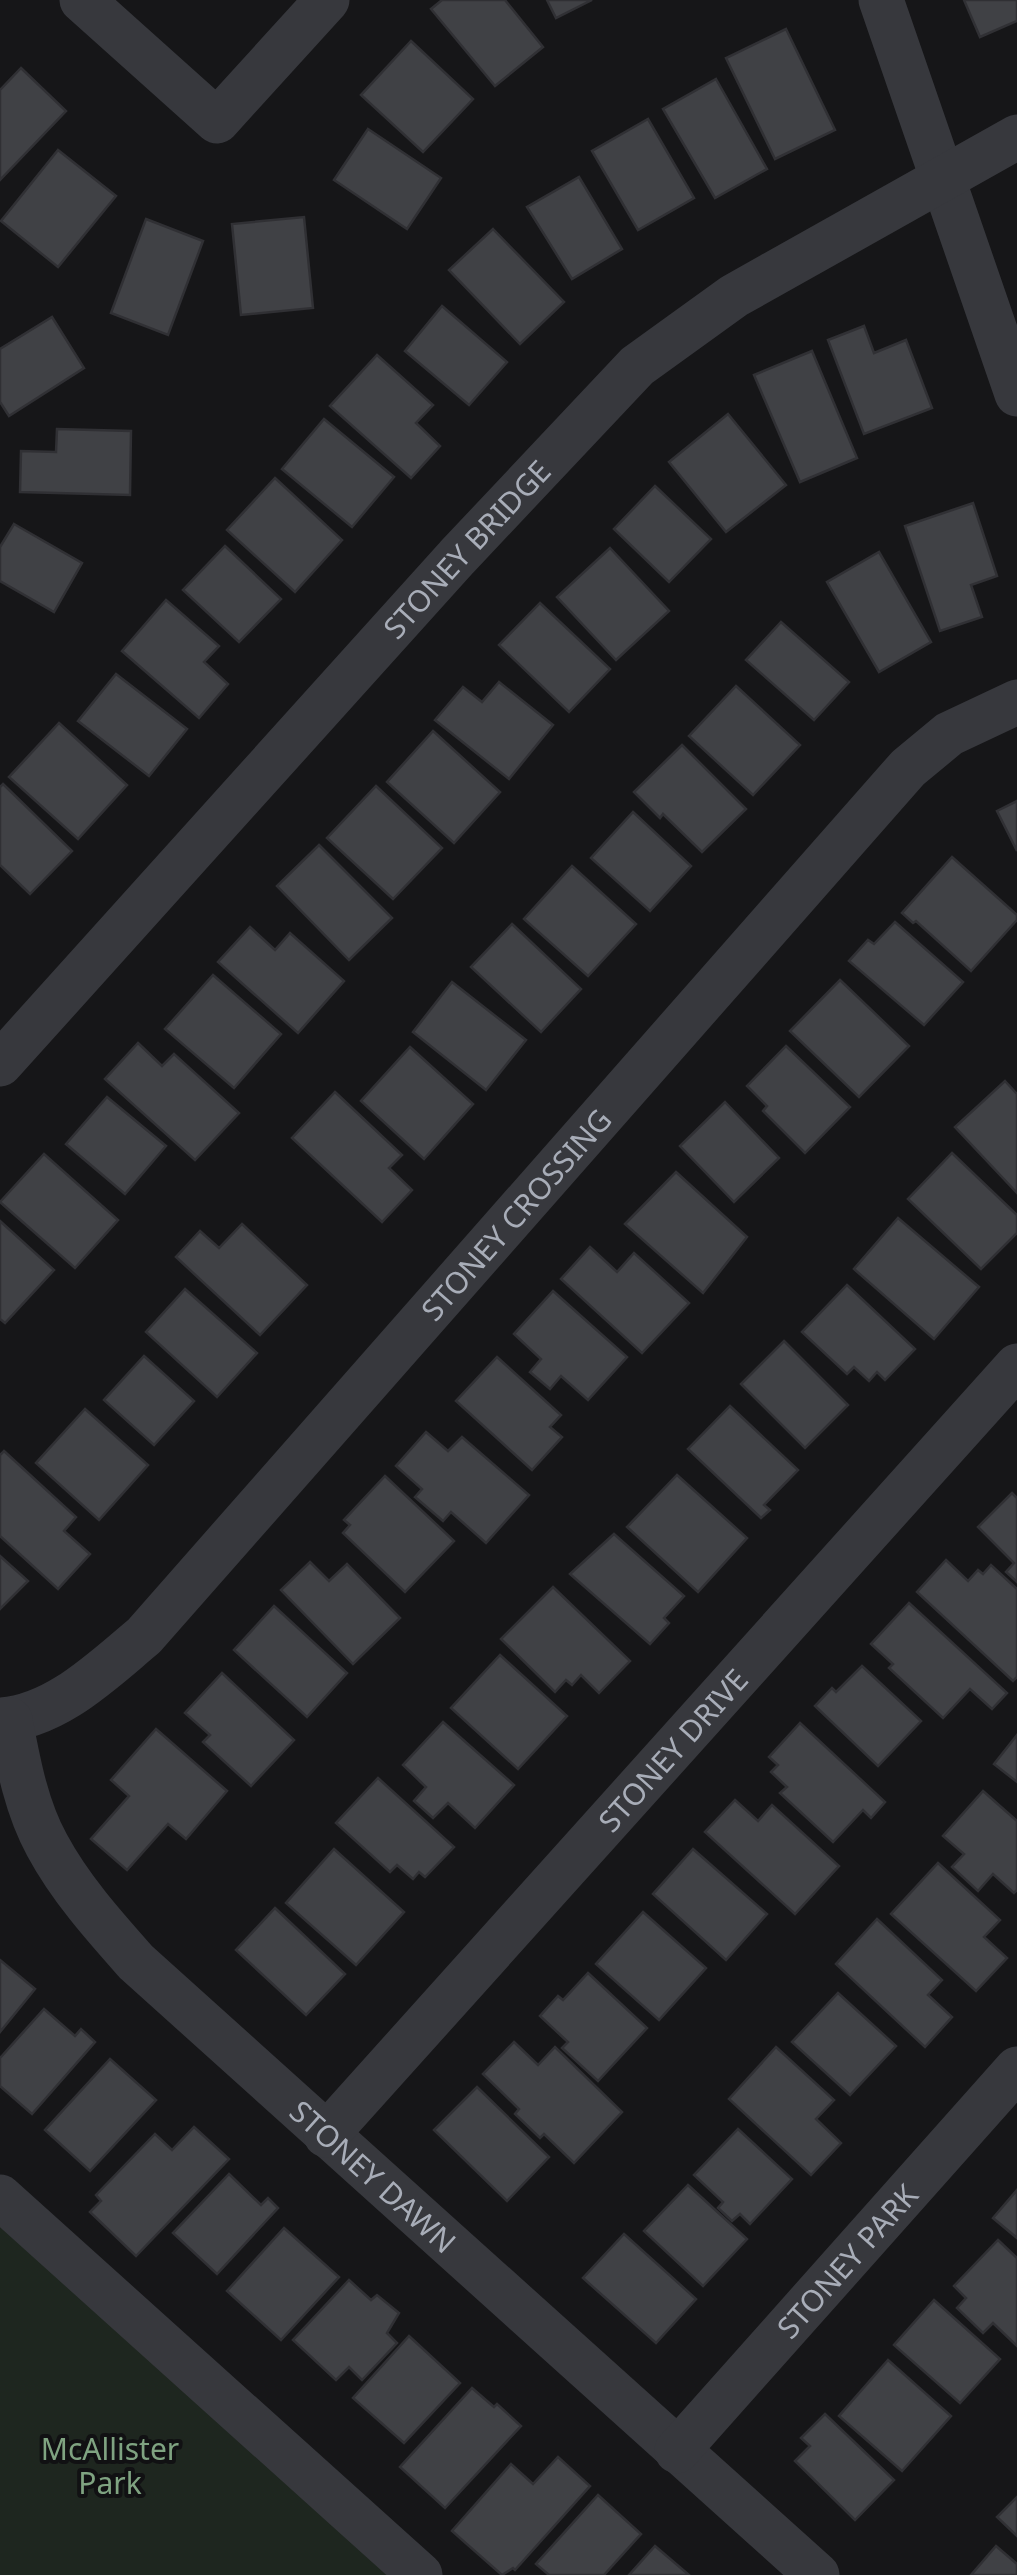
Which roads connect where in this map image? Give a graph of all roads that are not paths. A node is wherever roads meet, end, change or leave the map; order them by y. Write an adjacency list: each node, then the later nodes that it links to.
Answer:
1 (82, 0): 2 (street)
2 (327, 0)
3 (881, 0): 5 (street)
4 (1017, 137): 5 (street, STONEY BRIDGE)
5 (942, 178): 6 (street); 8 (street, STONEY BRIDGE)
6 (1017, 394)
7 (1017, 702): 10 (street, STONEY CROSSING)
8 (0, 1064)
9 (1017, 1366): 12 (street, STONEY DRIVE)
10 (5, 1720): 12 (street, STONEY DAWN)
11 (1017, 2069): 14 (street, STONEY PARK)
12 (326, 2135): 14 (street, STONEY DAWN)
13 (0, 2197): 15 (street)
14 (677, 2451): 16 (street, STONEY DAWN)
15 (420, 2575)
16 (817, 2575)

